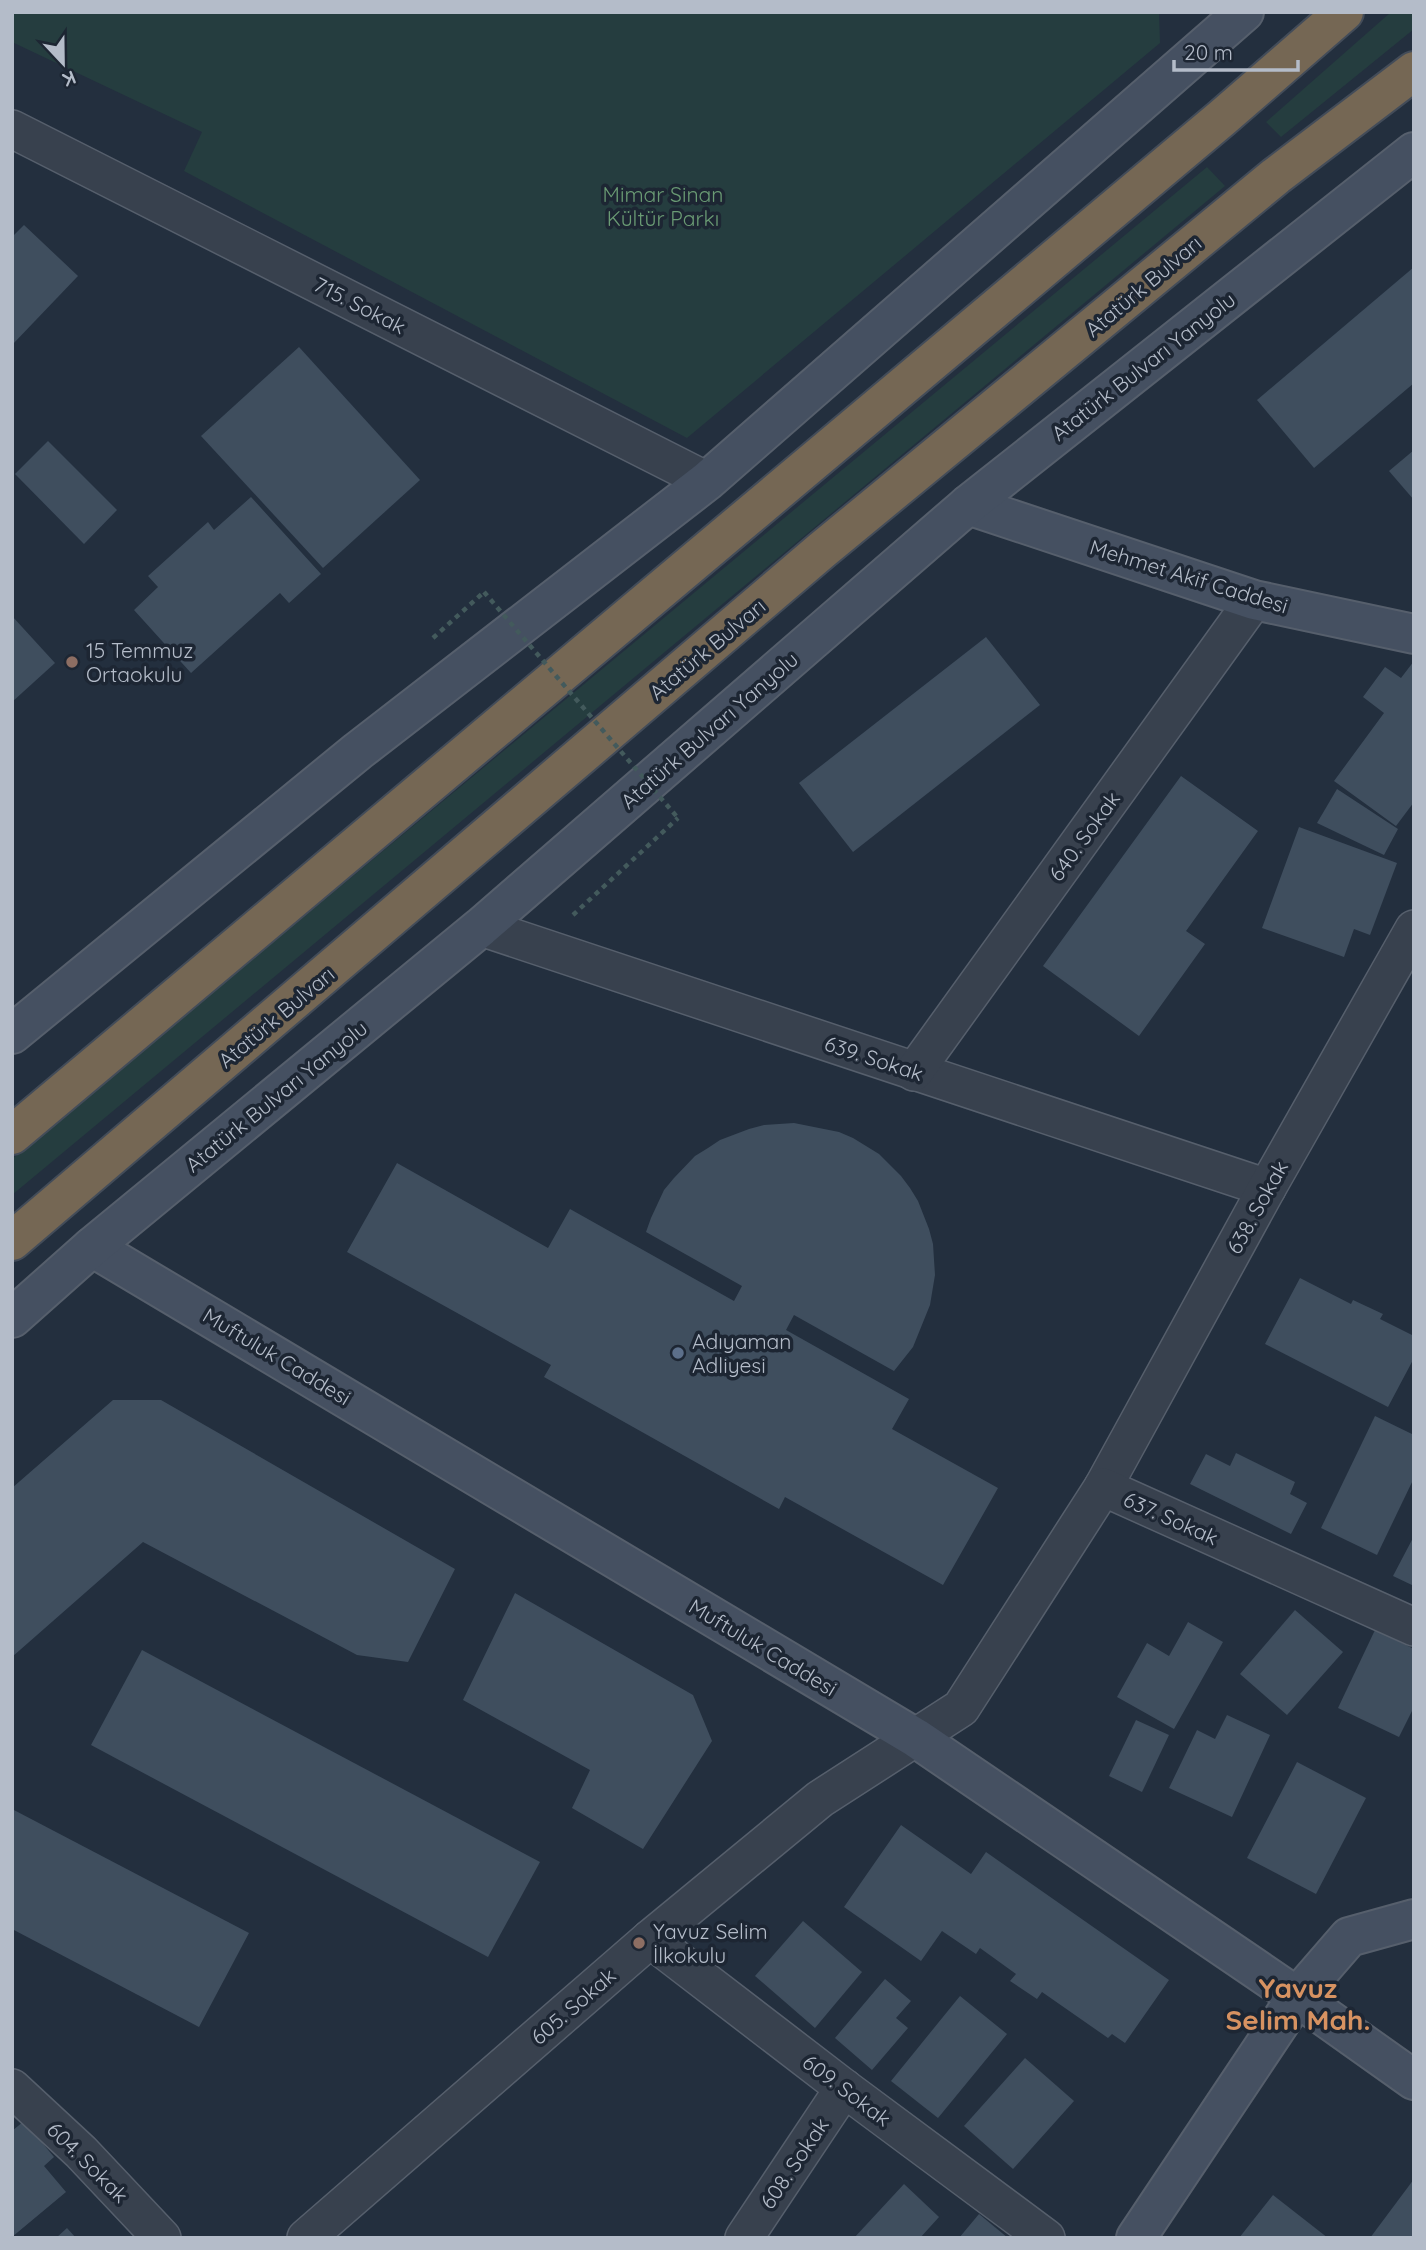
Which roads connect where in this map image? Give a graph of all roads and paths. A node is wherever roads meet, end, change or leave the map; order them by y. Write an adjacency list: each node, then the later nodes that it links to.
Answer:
1 (1244, 12): 6 (street)
2 (1344, 12): 17 (highway)
3 (1414, 71): 19 (highway, Atatürk Bulvarı)
4 (12, 129): 6 (street, 715. Sokak)
5 (1414, 153): 7 (street, Atatürk Bulvarı Yanyolu)
6 (707, 481): 15 (street)
7 (968, 505): 8 (street, Mehmet Akif Caddesi); 12 (street, Atatürk Bulvarı Yanyolu)
8 (1254, 600): 9 (street, Mehmet Akif Caddesi); 16 (street, 640. Sokak)
9 (1414, 634)
10 (423, 646): 11 (path, bridge)
11 (588, 900)
12 (481, 927): 16 (street, 639. Sokak); 20 (street, Atatürk Bulvarı Yanyolu)
13 (1414, 929): 14 (street, 638. Sokak)
14 (1401, 977): 18 (street, 638. Sokak)
15 (12, 1034)
16 (914, 1072): 18 (street, 639. Sokak)
17 (12, 1135)
18 (1267, 1188): 22 (street, 638. Sokak)
19 (12, 1241)
20 (92, 1247): 21 (street, Atatürk Bulvarı Yanyolu); 24 (street, Muftuluk Caddesi)
21 (12, 1318)
22 (1103, 1487): 23 (street, 637. Sokak); 24 (street, 637. Sokak)
23 (1414, 1627)
24 (916, 1738): 26 (street, 605. Sokak); 27 (street, Muftuluk Caddesi)
25 (1414, 1919): 27 (street)
26 (650, 1939): 30 (street, 609. Sokak); 32 (street, 605. Sokak)
27 (1297, 1997): 28 (street, Muftuluk Caddesi); 35 (street)
28 (1414, 2080)
29 (12, 2088): 31 (street, 604. Sokak)
30 (844, 2088): 33 (street, 608. Sokak); 34 (street, 609. Sokak)
31 (162, 2238)
32 (306, 2238)
33 (744, 2238)
34 (1046, 2238)
35 (1136, 2238)

